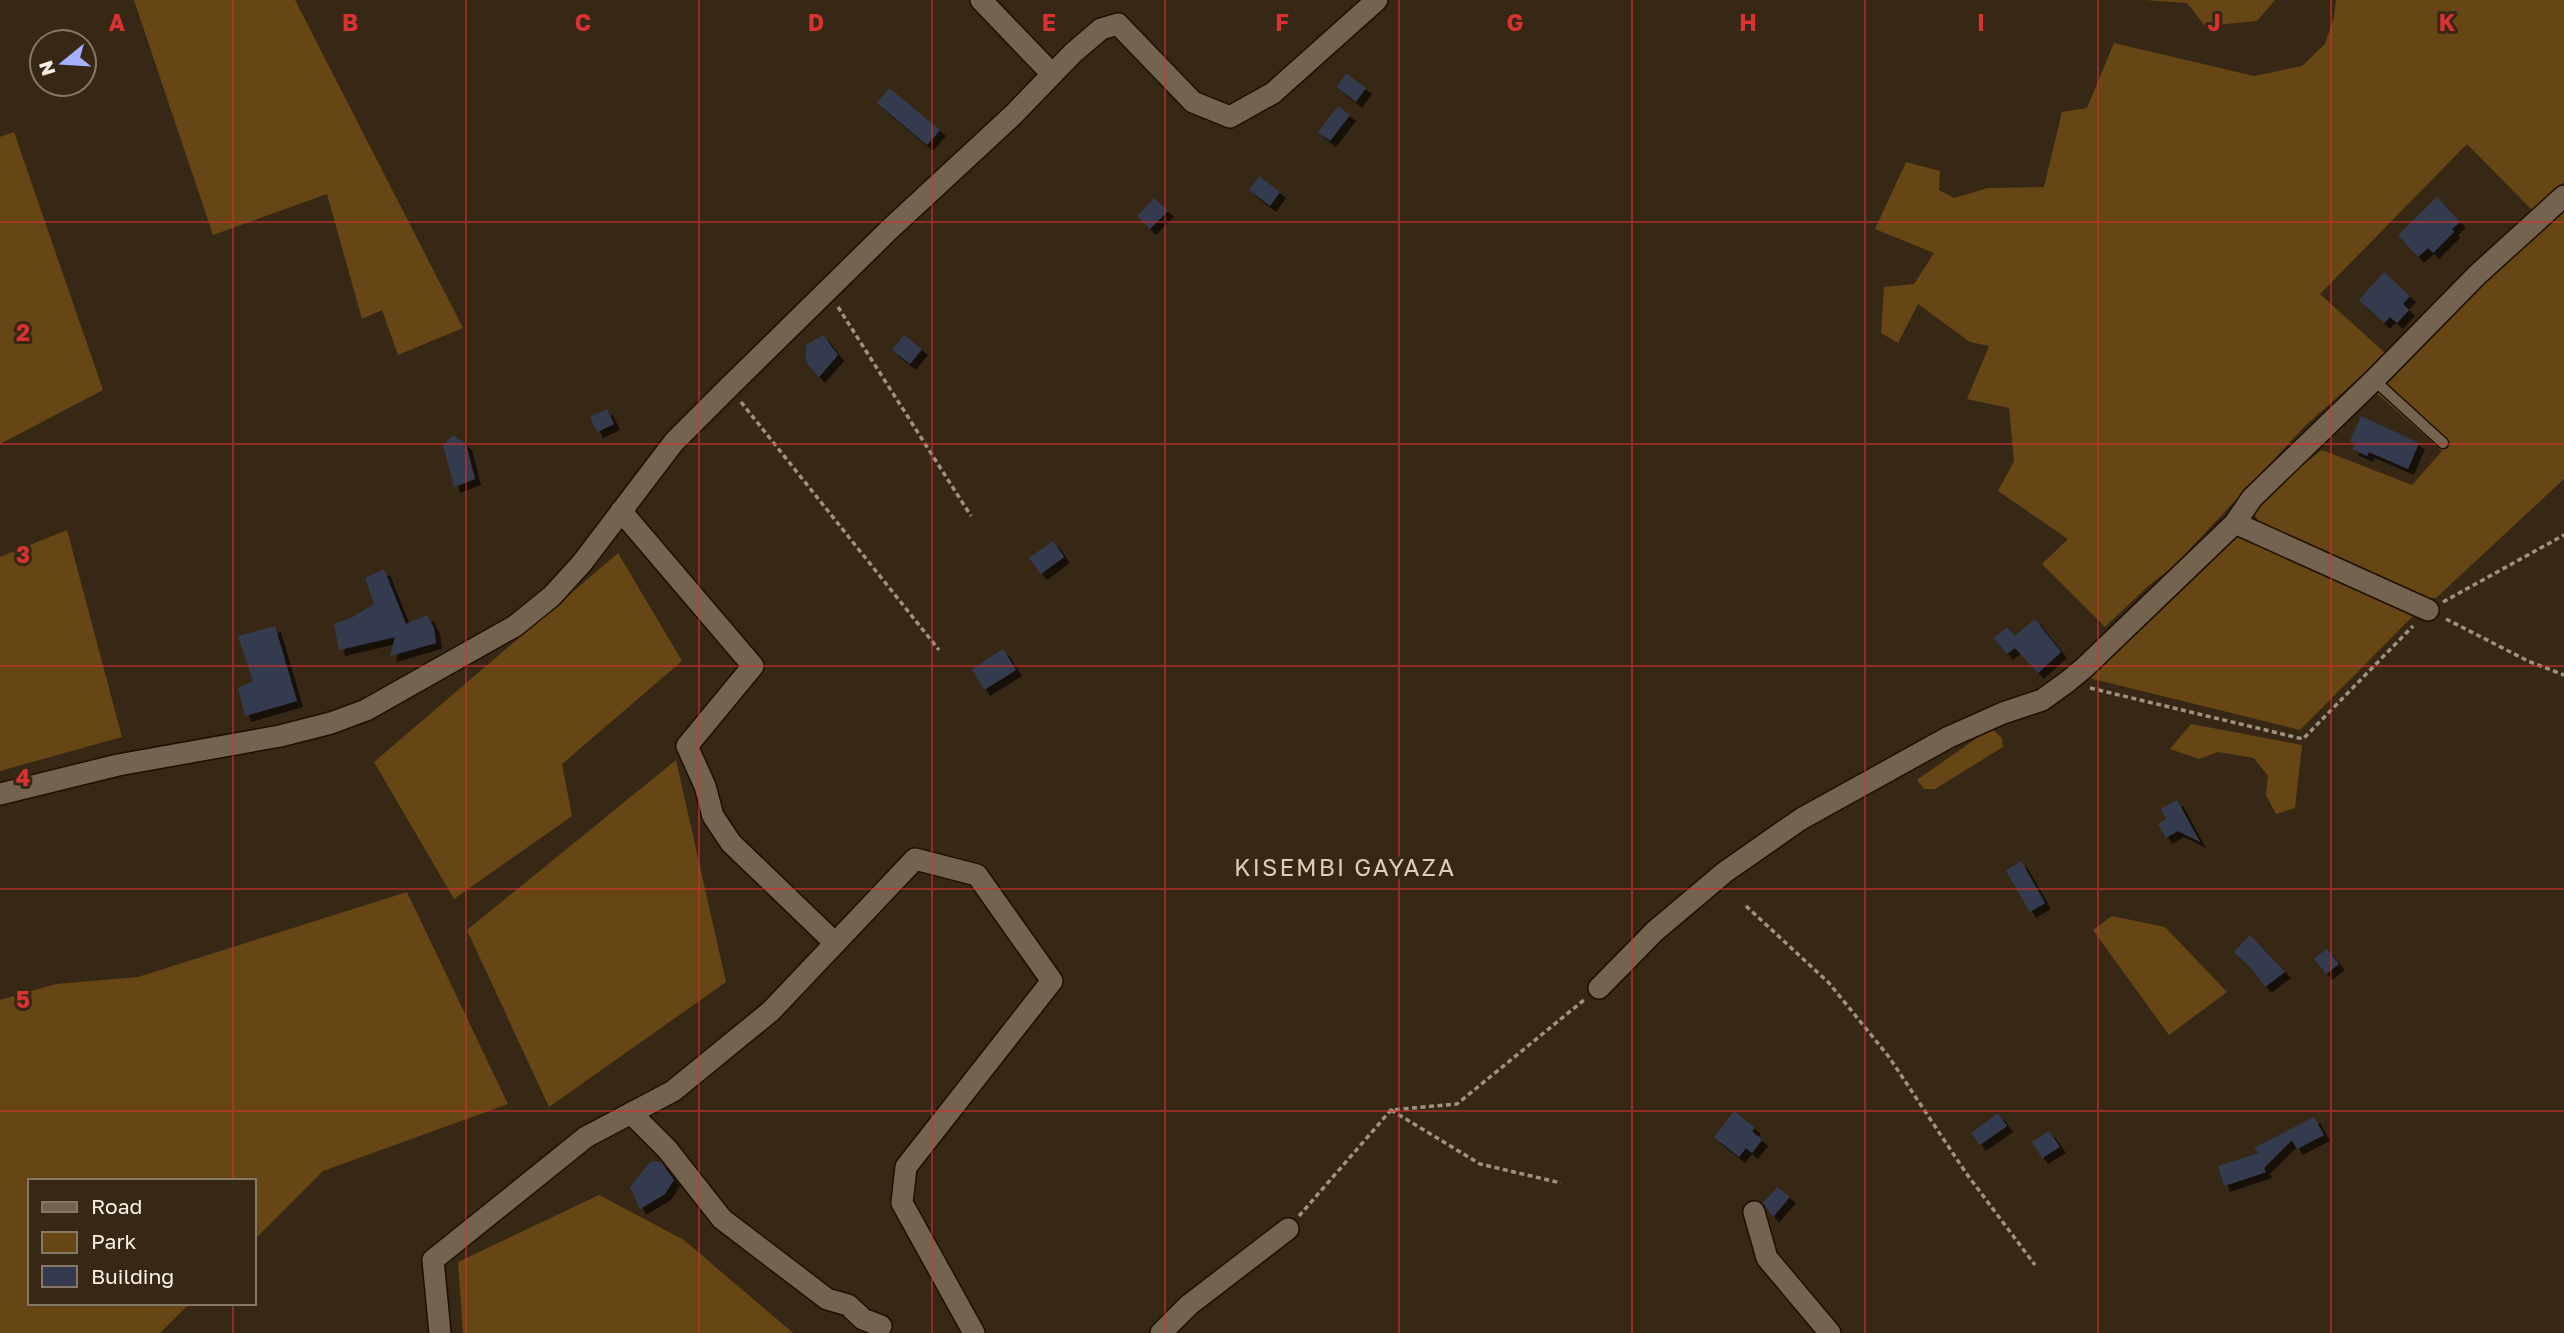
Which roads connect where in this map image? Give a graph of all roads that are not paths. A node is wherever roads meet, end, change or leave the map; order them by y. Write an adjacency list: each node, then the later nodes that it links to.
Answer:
1 (981, 0): 3 (street)
2 (1377, 0): 3 (street)
3 (1052, 74): 7 (street)
4 (2564, 196): 5 (street)
5 (2374, 380): 6 (lane); 8 (street)
6 (2443, 443)
7 (621, 511): 10 (street); 11 (street)
8 (2235, 523): 9 (street); 12 (street)
9 (2428, 610)
10 (0, 794)
11 (835, 943): 13 (street); 18 (street)
12 (1599, 988)
13 (631, 1113): 16 (street); 17 (street)
14 (1755, 1212): 20 (street)
15 (1288, 1229): 19 (street)
16 (881, 1326)
17 (440, 1333)
18 (974, 1333)
19 (1161, 1333)
20 (1830, 1333)

